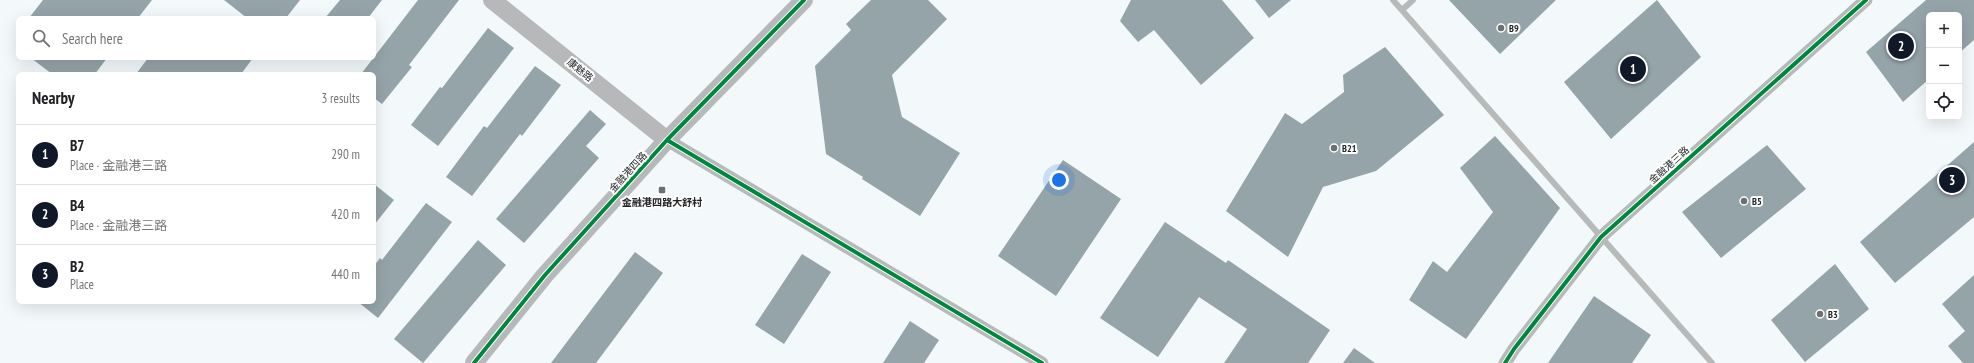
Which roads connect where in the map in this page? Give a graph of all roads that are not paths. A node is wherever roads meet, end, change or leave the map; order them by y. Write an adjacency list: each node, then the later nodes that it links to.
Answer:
1 (492, 0): 7 (street, 康魅路)
2 (804, 0): 7 (street, 金融港四路)
3 (1393, 0): 6 (lane)
4 (1413, 0): 6 (lane)
5 (1866, 0): 8 (street, 金融港三路)
6 (1402, 10): 8 (lane)
7 (667, 140): 9 (street, 金融港四路); 10 (street)
8 (1602, 237): 11 (street, 金融港三路); 12 (lane)
9 (474, 363)
10 (1042, 363)
11 (1505, 363)
12 (1712, 363)

